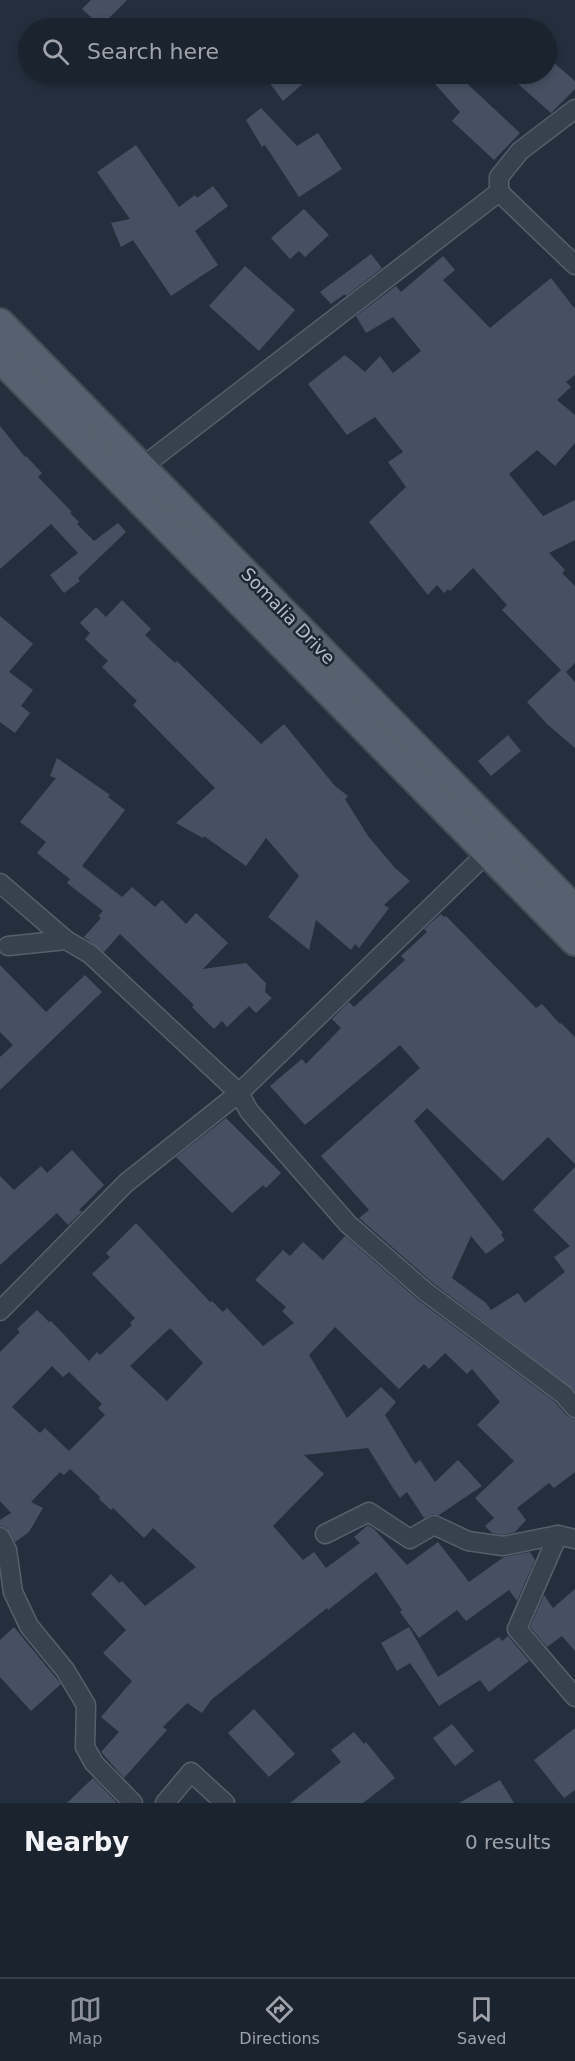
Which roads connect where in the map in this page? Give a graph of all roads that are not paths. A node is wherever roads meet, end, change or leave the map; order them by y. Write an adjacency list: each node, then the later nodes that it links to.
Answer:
1 (575, 109): 2 (street)
2 (499, 192): 3 (street); 6 (street)
3 (575, 265)
4 (0, 323): 6 (main road, Somalia Drive)
5 (0, 358): 7 (main road, Somalia Drive)
6 (142, 467): 9 (main road, Somalia Drive)
7 (488, 852): 11 (main road, Somalia Drive); 13 (street)
8 (0, 883): 10 (street)
9 (575, 910)
10 (66, 940): 12 (street); 13 (street)
11 (575, 940)
12 (8, 945)
13 (239, 1093): 14 (street); 15 (street)
14 (0, 1311)
15 (575, 1408)
16 (325, 1534): 17 (street)
17 (566, 1537): 19 (street)
18 (0, 1538): 20 (street)
19 (575, 1697)
20 (133, 1803)
21 (165, 1803): 22 (street)
22 (225, 1803)

